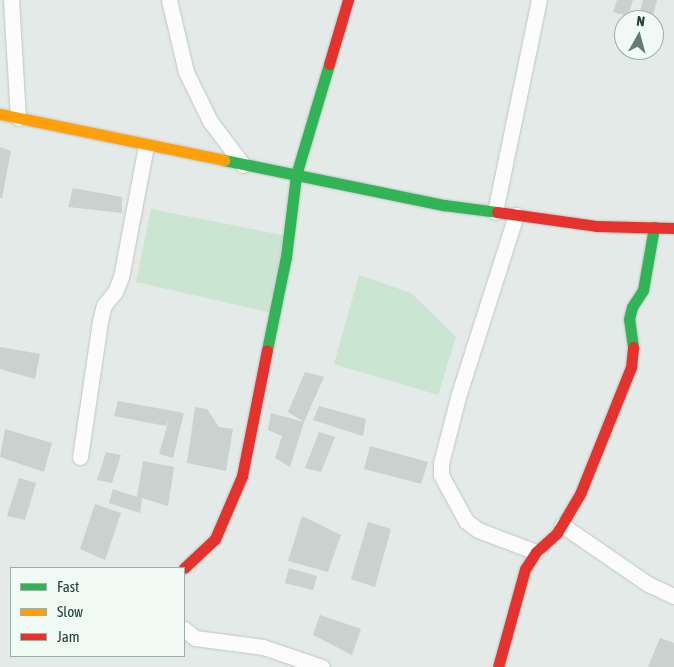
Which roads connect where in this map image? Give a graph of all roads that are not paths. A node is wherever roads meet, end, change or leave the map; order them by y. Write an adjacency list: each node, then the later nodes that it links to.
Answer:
1 (11, 0): 6 (street)
2 (169, 0): 8 (street)
3 (348, 0): 9 (street)
4 (539, 0): 10 (street)
5 (0, 114): 6 (street)
6 (18, 118): 7 (street)
7 (146, 146): 8 (street); 14 (street)
8 (243, 165): 9 (street)
9 (296, 175): 10 (street); 17 (street)
10 (495, 212): 11 (street)
11 (516, 215): 13 (street); 16 (street)
12 (674, 225): 13 (street)
13 (654, 227): 15 (street)
14 (80, 457)
15 (562, 525): 16 (street); 18 (street)
16 (536, 552): 21 (street)
17 (185, 567)
18 (674, 596)
19 (185, 630): 20 (street)
20 (322, 667)
21 (498, 667)

